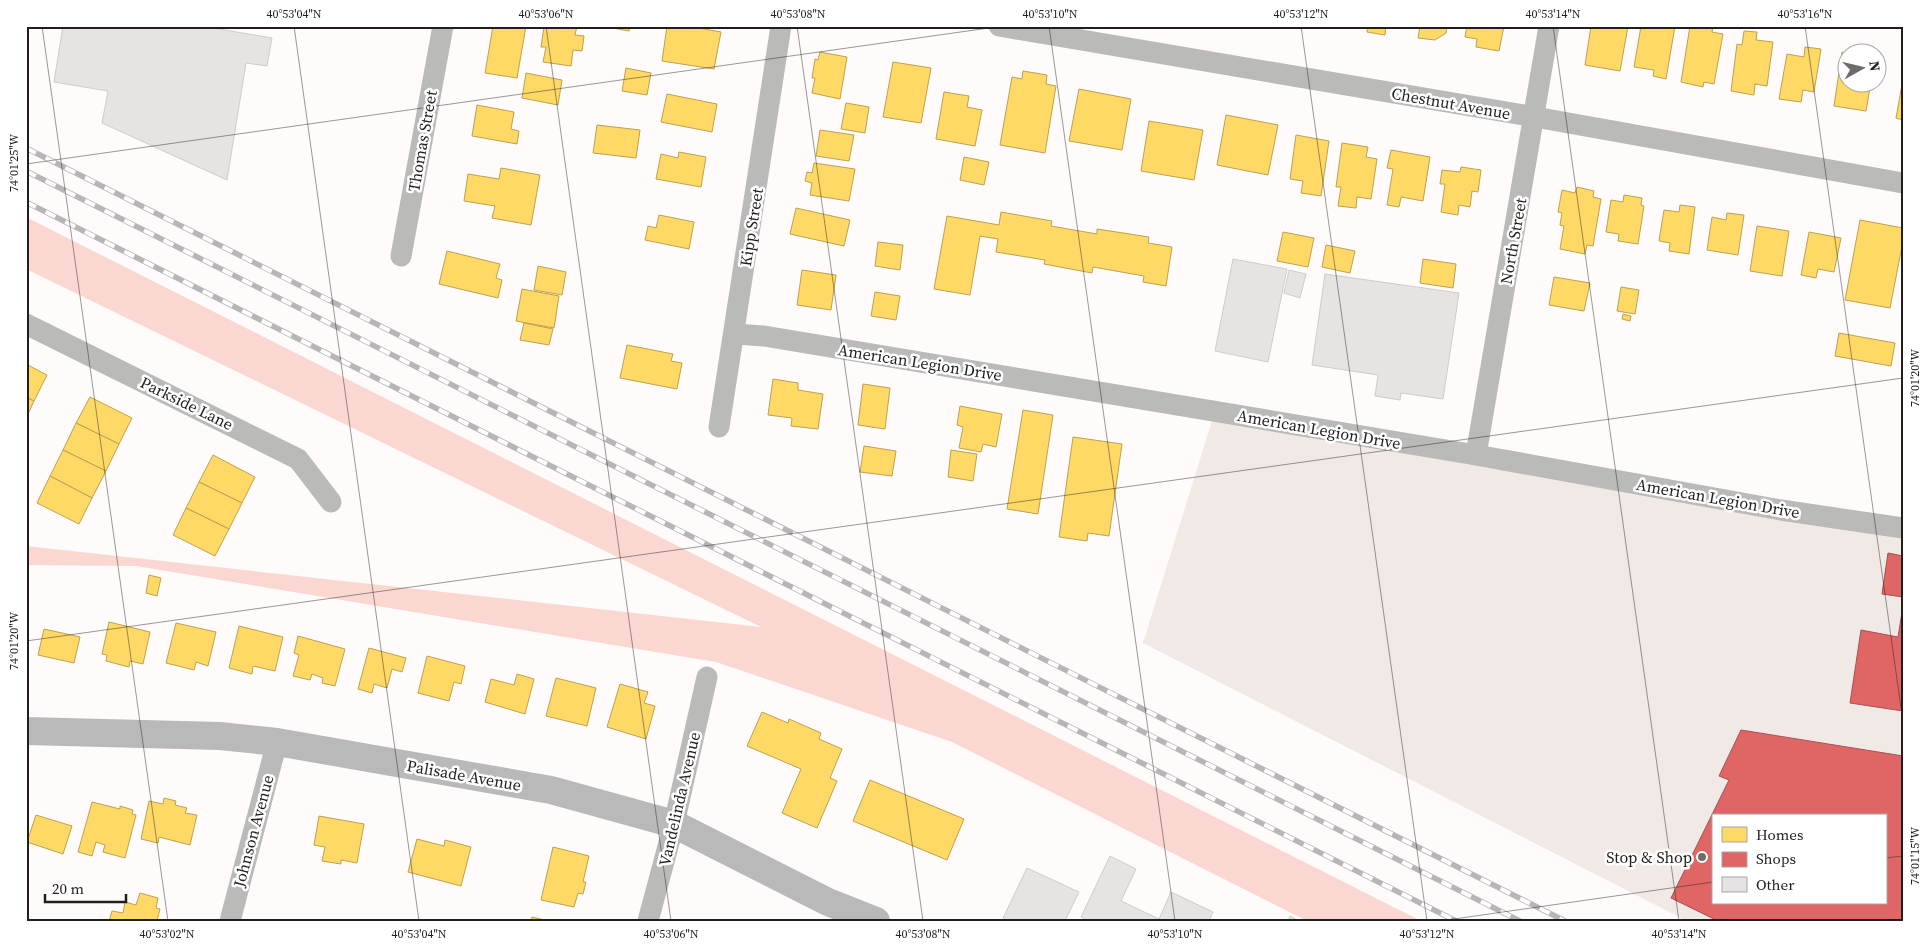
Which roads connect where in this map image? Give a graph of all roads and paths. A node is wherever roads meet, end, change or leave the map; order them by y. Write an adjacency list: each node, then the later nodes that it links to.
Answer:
1 (442, 26): 7 (street, Thomas Street)
2 (781, 26): 9 (street, Kipp Street)
3 (999, 26): 5 (street, Chestnut Avenue)
4 (1549, 26): 5 (street, North Street)
5 (1534, 117): 6 (street, Chestnut Avenue); 11 (street, North Street)
6 (1903, 183)
7 (401, 256)
8 (26, 324): 12 (street, Parkside Lane)
9 (735, 334): 10 (street, Kipp Street); 11 (street, American Legion Drive)
10 (719, 427)
11 (1476, 455): 13 (street, American Legion Drive)
12 (331, 502)
13 (1903, 528)
14 (707, 677): 17 (street, Vandelinda Avenue)
15 (26, 731): 16 (street, Palisade Avenue)
16 (277, 742): 17 (street, Palisade Avenue); 18 (street, Johnson Avenue)
17 (674, 824): 19 (street, Vandelinda Avenue); 20 (street, Palisade Avenue)
18 (230, 921)
19 (648, 921)
20 (876, 921)

